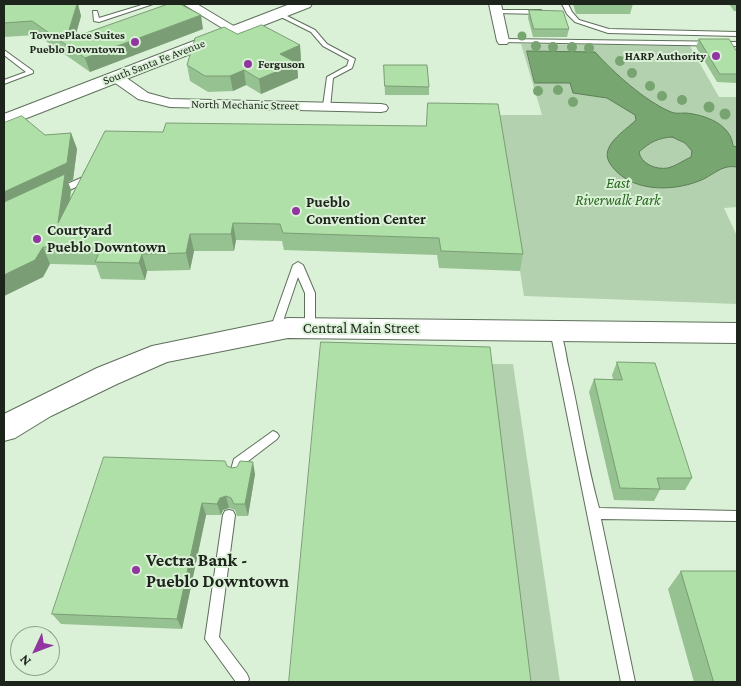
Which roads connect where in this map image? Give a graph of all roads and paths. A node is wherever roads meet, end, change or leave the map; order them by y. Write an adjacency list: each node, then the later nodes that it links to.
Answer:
1 (150, 4): 6 (lane)
2 (189, 4): 11 (street)
3 (304, 4): 10 (street, South Santa Fe Avenue)
4 (565, 4): 9 (lane)
5 (496, 8): 7 (lane); 13 (street)
6 (95, 12)
7 (551, 12)
8 (559, 12): 9 (lane)
9 (568, 12): 12 (lane)
10 (279, 14): 11 (street, South Santa Fe Avenue); 18 (lane)
11 (236, 31): 16 (street, South Santa Fe Avenue)
12 (737, 34)
13 (503, 40): 14 (lane)
14 (737, 44)
15 (4, 52): 17 (lane)
16 (116, 77): 18 (street, North Mechanic Street); 20 (street, South Santa Fe Avenue)
17 (4, 82)
18 (327, 106): 19 (street, North Mechanic Street)
19 (381, 108)
20 (4, 121)
21 (92, 162): 22 (lane)
22 (53, 194)
23 (310, 328): 24 (street, Central Main Street); 24 (lane); 25 (street, Central Main Street)
24 (275, 330): 27 (street, Central Main Street)
25 (555, 330): 26 (street, Central Main Street); 30 (lane)
26 (737, 333)
27 (4, 429)
28 (273, 436): 29 (lane)
29 (236, 473)
30 (594, 513): 32 (lane); 34 (lane)
31 (229, 516): 33 (lane)
32 (737, 516)
33 (242, 679)
34 (628, 682)

